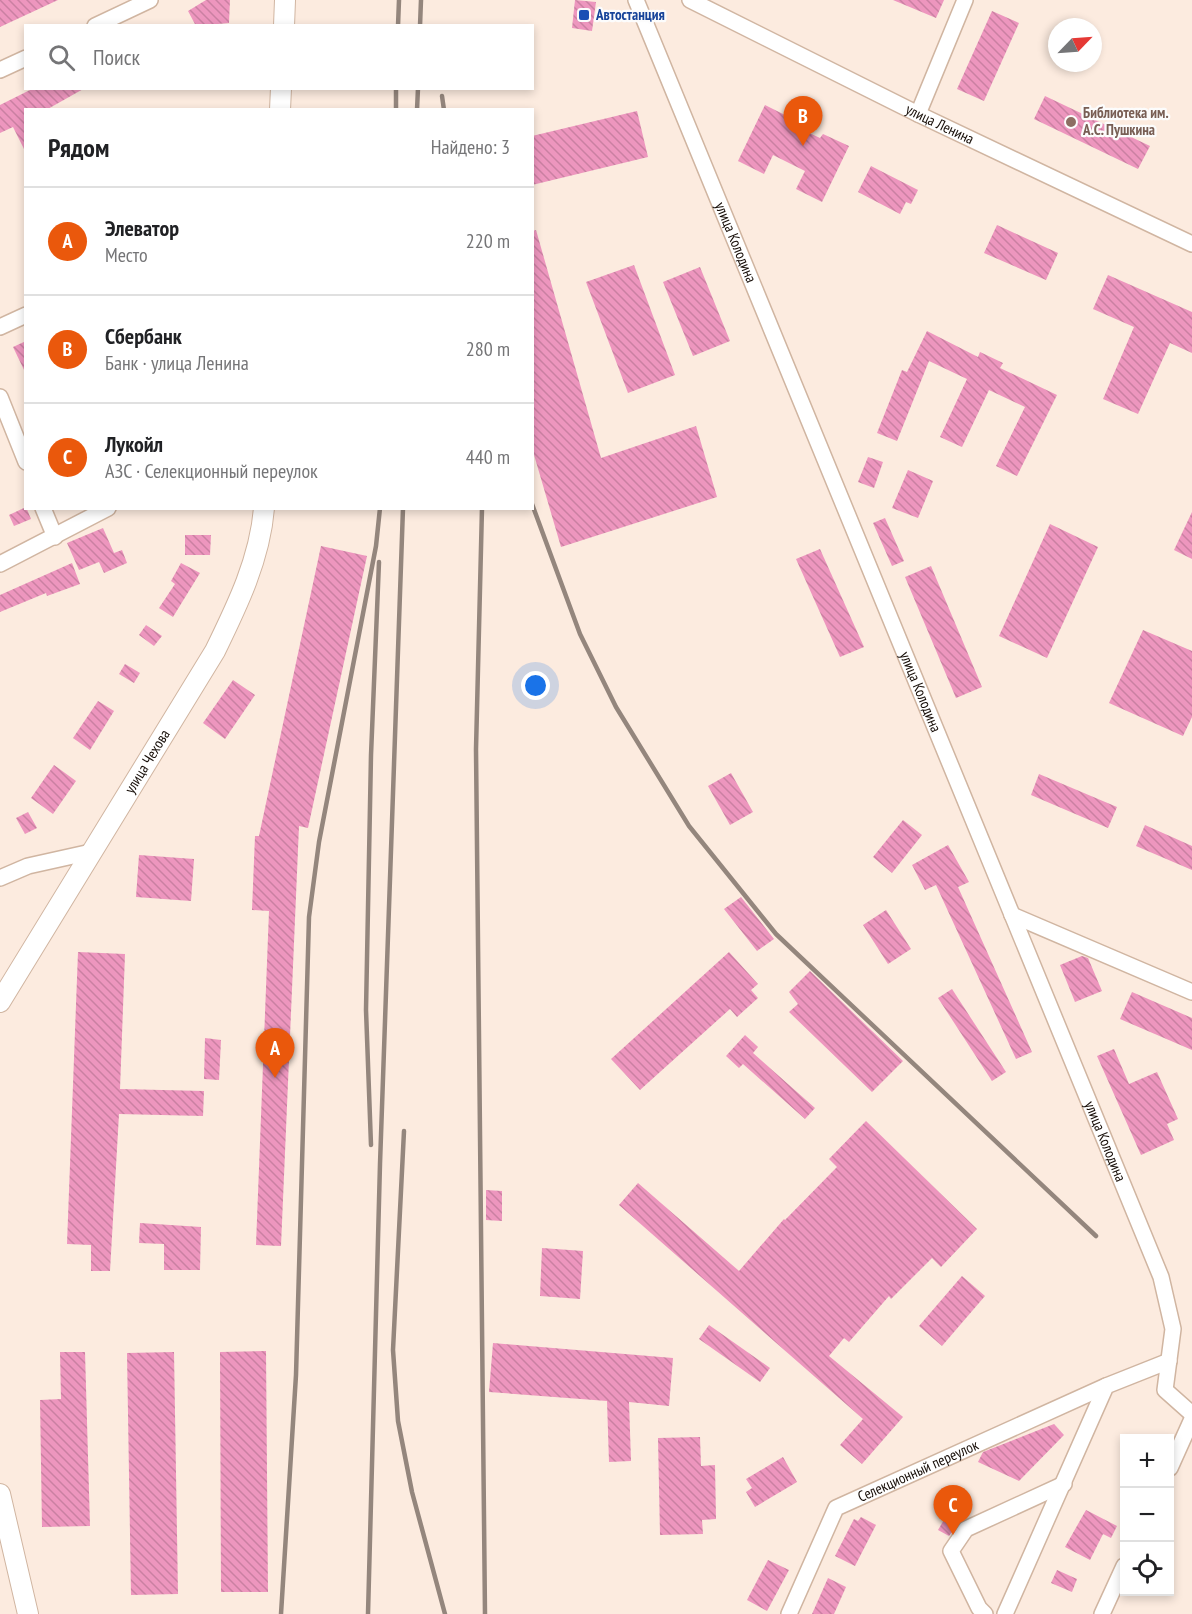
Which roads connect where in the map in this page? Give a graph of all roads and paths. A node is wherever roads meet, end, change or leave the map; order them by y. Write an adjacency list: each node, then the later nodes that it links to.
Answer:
1 (150, 0): 6 (street)
2 (285, 0): 7 (main road)
3 (636, 0): 25 (street, улица Колодина)
4 (690, 0): 12 (street, улица Ленина)
5 (965, 0): 12 (street)
6 (99, 24)
7 (284, 24)
8 (24, 59): 9 (street)
9 (0, 70)
10 (281, 90): 11 (main road)
11 (280, 108)
12 (918, 114): 13 (street, улица Ленина)
13 (1192, 244)
14 (24, 316): 15 (street)
15 (0, 327)
16 (0, 397): 17 (street)
17 (24, 457)
18 (45, 510): 21 (street)
19 (104, 510): 21 (street)
20 (264, 510): 23 (main road, улица Чехова)
21 (55, 537): 22 (street)
22 (0, 564)
23 (91, 852): 24 (street); 27 (main road, улица Чехова)
24 (0, 878)
25 (1012, 915): 26 (street); 28 (street, улица Колодина)
26 (1192, 992)
27 (0, 1002)
28 (1169, 1361): 29 (street, Селекционный переулок); 30 (street, улица Колодина)
29 (1106, 1386): 33 (street); 37 (street, Селекционный переулок)
30 (1192, 1414)
31 (1192, 1419): 32 (street)
32 (1174, 1459)
33 (1064, 1484): 38 (street); 39 (street)
34 (0, 1495): 36 (main road)
35 (1120, 1576): 40 (street)
36 (28, 1614)
37 (789, 1614)
38 (985, 1614)
39 (1005, 1614)
40 (1102, 1614)

